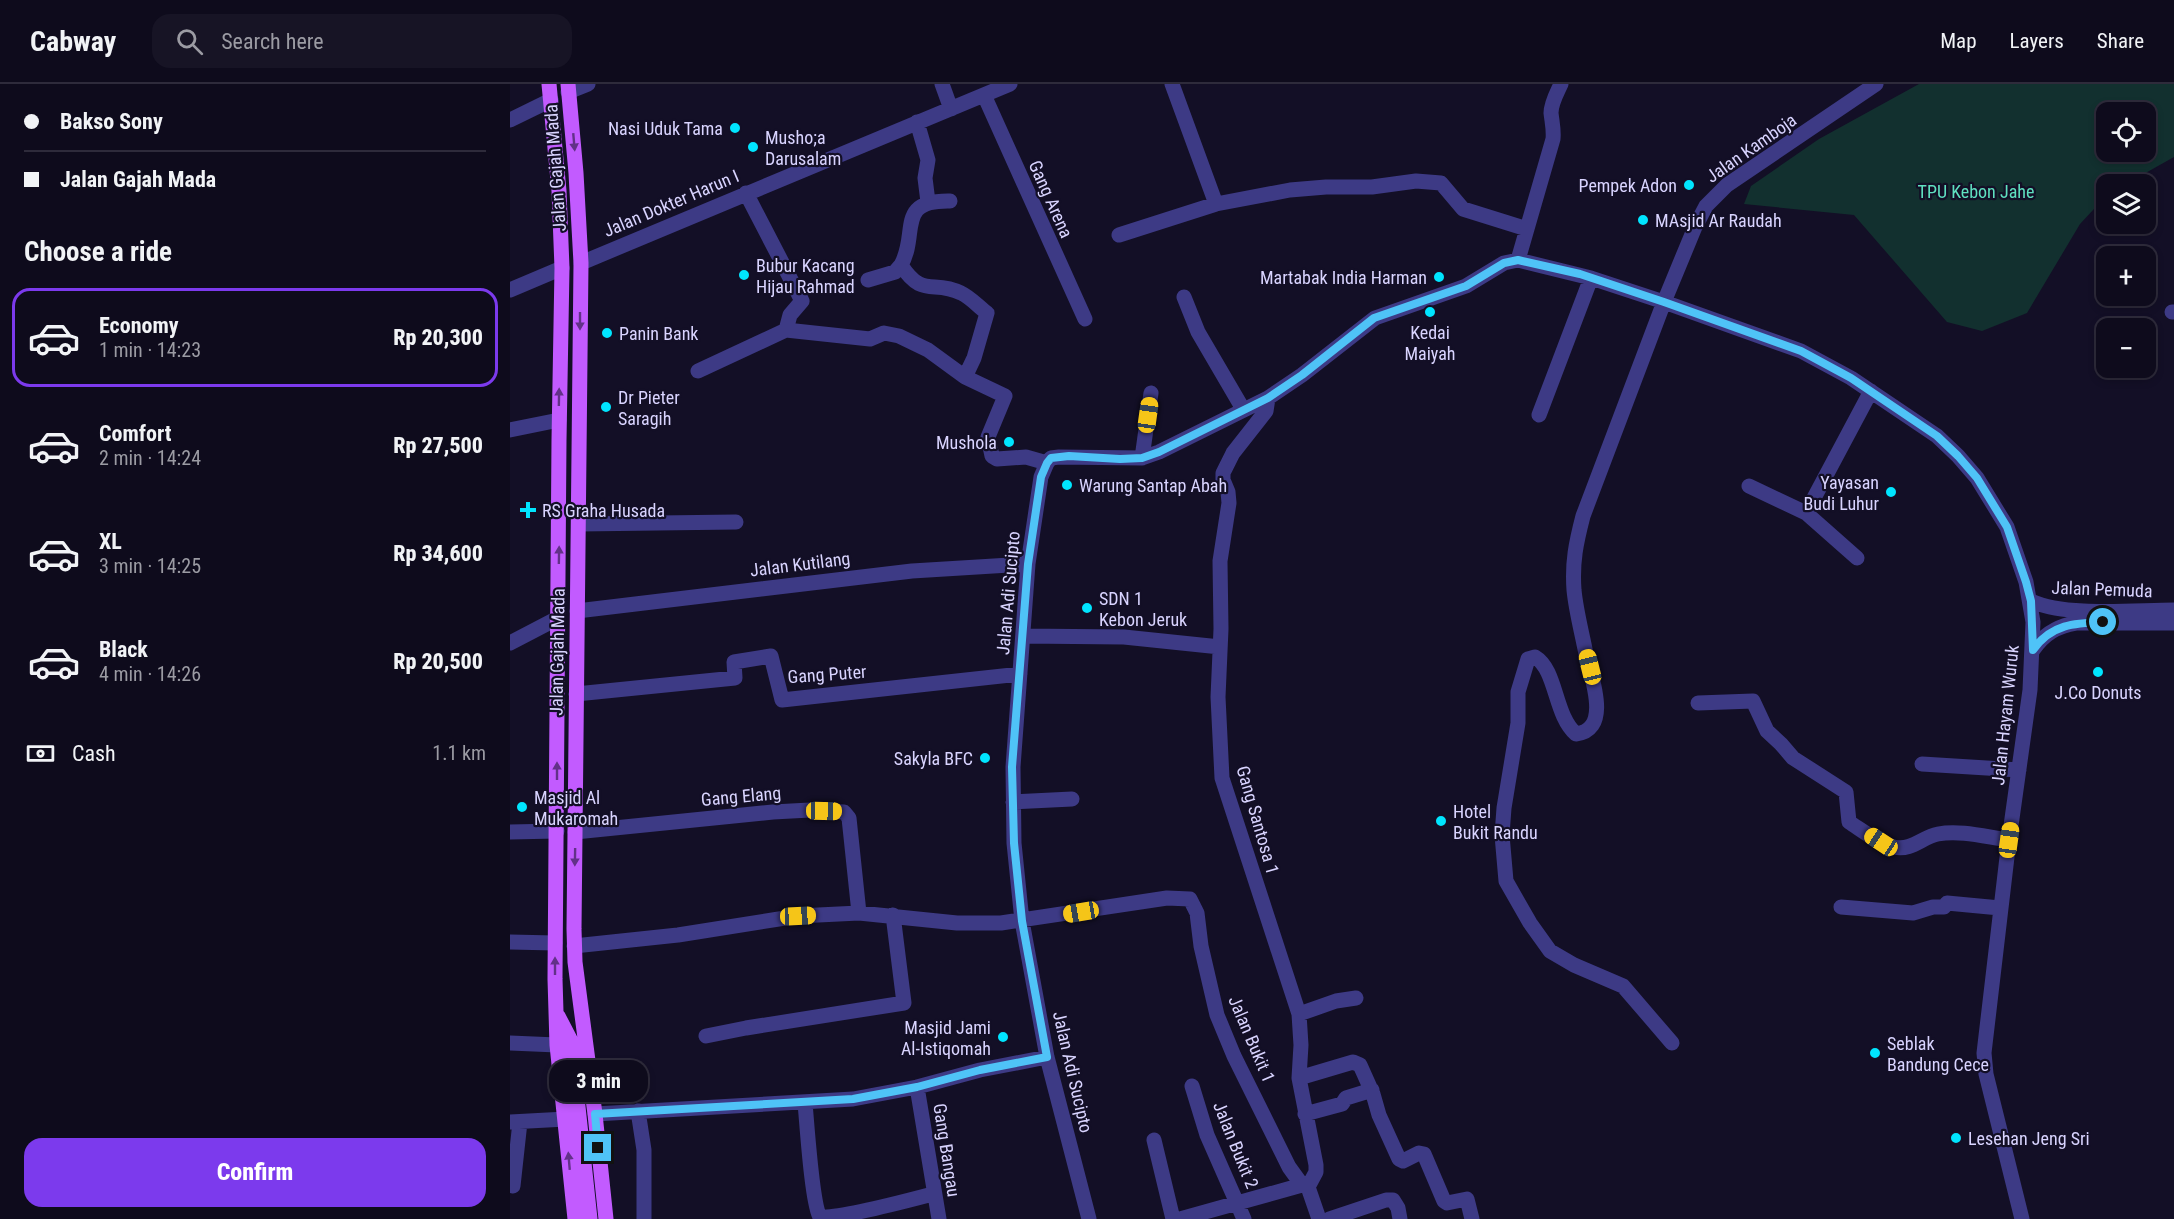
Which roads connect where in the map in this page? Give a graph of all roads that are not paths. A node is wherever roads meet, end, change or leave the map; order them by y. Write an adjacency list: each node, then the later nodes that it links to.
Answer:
1 (549, 84): 10 (main road, Jalan Gajah Mada)
2 (588, 84): 8 (street)
3 (942, 84): 11 (street)
4 (1010, 84): 9 (street, Jalan Dokter Harun I)
5 (1172, 84): 17 (street)
6 (1561, 84): 18 (street)
7 (1876, 84): 28 (street, Jalan Kamboja)
8 (568, 88): 21 (main road, Jalan Gajah Mada, one-way to 21)
9 (984, 95): 11 (street, Jalan Dokter Harun I); 29 (street, Gang Arena)
10 (551, 100): 12 (street); 23 (main road, Jalan Gajah Mada)
11 (951, 109): 13 (street, Jalan Dokter Harun I)
12 (510, 120)
13 (917, 122): 14 (street, Jalan Dokter Harun I); 16 (street)
14 (746, 193): 21 (street, Jalan Dokter Harun I); 30 (street)
15 (950, 201): 16 (street)
16 (928, 202): 22 (street)
17 (1216, 204): 18 (street); 19 (street)
18 (1527, 229): 20 (street)
19 (1119, 235)
20 (1518, 260): 24 (street); 35 (street)
21 (580, 263): 41 (main road, Jalan Gajah Mada, one-way to 41)
22 (901, 265): 25 (street); 32 (street)
23 (562, 268): 26 (street); 38 (main road, Jalan Gajah Mada, one-way to 23)
24 (1591, 278): 28 (street); 37 (street)
25 (868, 279)
26 (510, 290)
27 (1184, 297): 36 (street)
28 (1664, 302): 33 (street, Jalan Hayam Wuruk); 83 (street, Jalan Kamboja)
29 (1085, 319)
30 (786, 330): 31 (street); 32 (street)
31 (698, 371)
32 (965, 377): 43 (street)
33 (1871, 391): 45 (street); 50 (street, Jalan Hayam Wuruk)
34 (1151, 393): 42 (street)
35 (1268, 398): 36 (street); 57 (street, Gang Santosa 1)
36 (1243, 409): 42 (street)
37 (1539, 415)
38 (559, 420): 39 (street); 40 (main road, Jalan Gajah Mada)
39 (510, 430)
40 (558, 455): 41 (main road); 53 (main road, Jalan Gajah Mada, one-way to 40)
41 (579, 455): 47 (main road, Jalan Gajah Mada)
42 (1142, 458): 43 (street)
43 (1047, 463): 49 (street, Jalan Adi Sucipto)
44 (1749, 486): 45 (street)
45 (1806, 513): 48 (street)
46 (736, 522): 47 (street)
47 (579, 524): 52 (main road, Jalan Gajah Mada)
48 (1857, 558)
49 (1028, 564): 52 (street, Jalan Kutilang); 55 (street, Jalan Adi Sucipto)
50 (2031, 601): 51 (street, Jalan Pemuda); 58 (street, Jalan Hayam Wuruk)
51 (2174, 610)
52 (577, 611): 60 (main road, Jalan Gajah Mada)
53 (558, 618): 56 (street); 66 (main road, Jalan Gajah Mada, one-way to 53)
54 (2174, 623): 58 (street, Jalan Pemuda)
55 (1023, 636): 57 (street); 59 (street, Jalan Adi Sucipto)
56 (510, 643)
57 (1220, 647): 80 (street, Gang Santosa 1)
58 (2033, 650): 63 (street, Jalan Hayam Wuruk)
59 (1020, 674): 60 (street, Gang Puter); 65 (street, Jalan Adi Sucipto)
60 (576, 694): 68 (main road, Jalan Gajah Mada)
61 (1698, 703): 69 (street)
62 (1922, 764): 63 (street)
63 (2019, 770): 69 (street, Jalan Hayam Wuruk)
64 (1072, 799): 65 (street)
65 (1013, 802): 74 (street, Jalan Adi Sucipto)
66 (557, 831): 67 (street); 76 (main road, Jalan Gajah Mada)
67 (510, 832)
68 (575, 832): 72 (street, Gang Elang); 77 (main road, Jalan Gajah Mada, one-way to 77)
69 (2009, 840): 71 (street, Jalan Hayam Wuruk)
70 (1841, 907): 71 (street)
71 (2000, 908): 114 (street, Jalan Hayam Wuruk)
72 (859, 913): 73 (street); 77 (street)
73 (892, 915): 74 (street); 81 (street)
74 (1022, 921): 85 (street, Jalan Adi Sucipto); 98 (street, Jalan Bukit 1)
75 (510, 942): 76 (street)
76 (555, 943): 84 (main road, Jalan Gajah Mada, one-way to 76)
77 (574, 946): 79 (main road, Jalan Gajah Mada)
78 (1356, 998): 80 (street)
79 (582, 1012): 84 (main road); 92 (main road, Jalan Gajah Mada)
80 (1299, 1014): 86 (street, Gang Santosa 1)
81 (706, 1036)
82 (510, 1043): 84 (street)
83 (1672, 1043)
84 (567, 1046): 94 (main road, Jalan Gajah Mada); 102 (main road)
85 (1047, 1057): 88 (street); 106 (street, Jalan Adi Sucipto)
86 (1299, 1078): 89 (street); 93 (street, Gang Santosa 1)
87 (1192, 1086): 100 (street, Jalan Bukit 2)
88 (917, 1087): 90 (street); 99 (street, Gang Bangau)
89 (1371, 1090): 93 (street); 113 (street)
90 (805, 1103): 91 (street); 99 (street)
91 (638, 1111): 92 (street); 104 (street)
92 (595, 1114): 103 (main road, Jalan Gajah Mada)
93 (1305, 1114): 98 (street, Gang Santosa 1)
94 (566, 1119): 95 (street); 101 (main road, Jalan Gajah Mada, one-way to 94)
95 (515, 1122): 97 (street)
96 (1154, 1140): 107 (street)
97 (513, 1186)
98 (1305, 1186): 100 (street); 110 (street, Jalan Bukit 1)
99 (933, 1194): 105 (street, Gang Bangau)
100 (1238, 1203): 108 (street); 109 (street, Jalan Bukit 2)
101 (575, 1219)
102 (590, 1219)
103 (606, 1219)
104 (644, 1219)
105 (939, 1219)
106 (1089, 1219)
107 (1173, 1219)
108 (1180, 1219)
109 (1244, 1219)
110 (1319, 1219)
111 (1329, 1219): 112 (street)
112 (1400, 1219)
113 (1472, 1219)
114 (2022, 1219)

